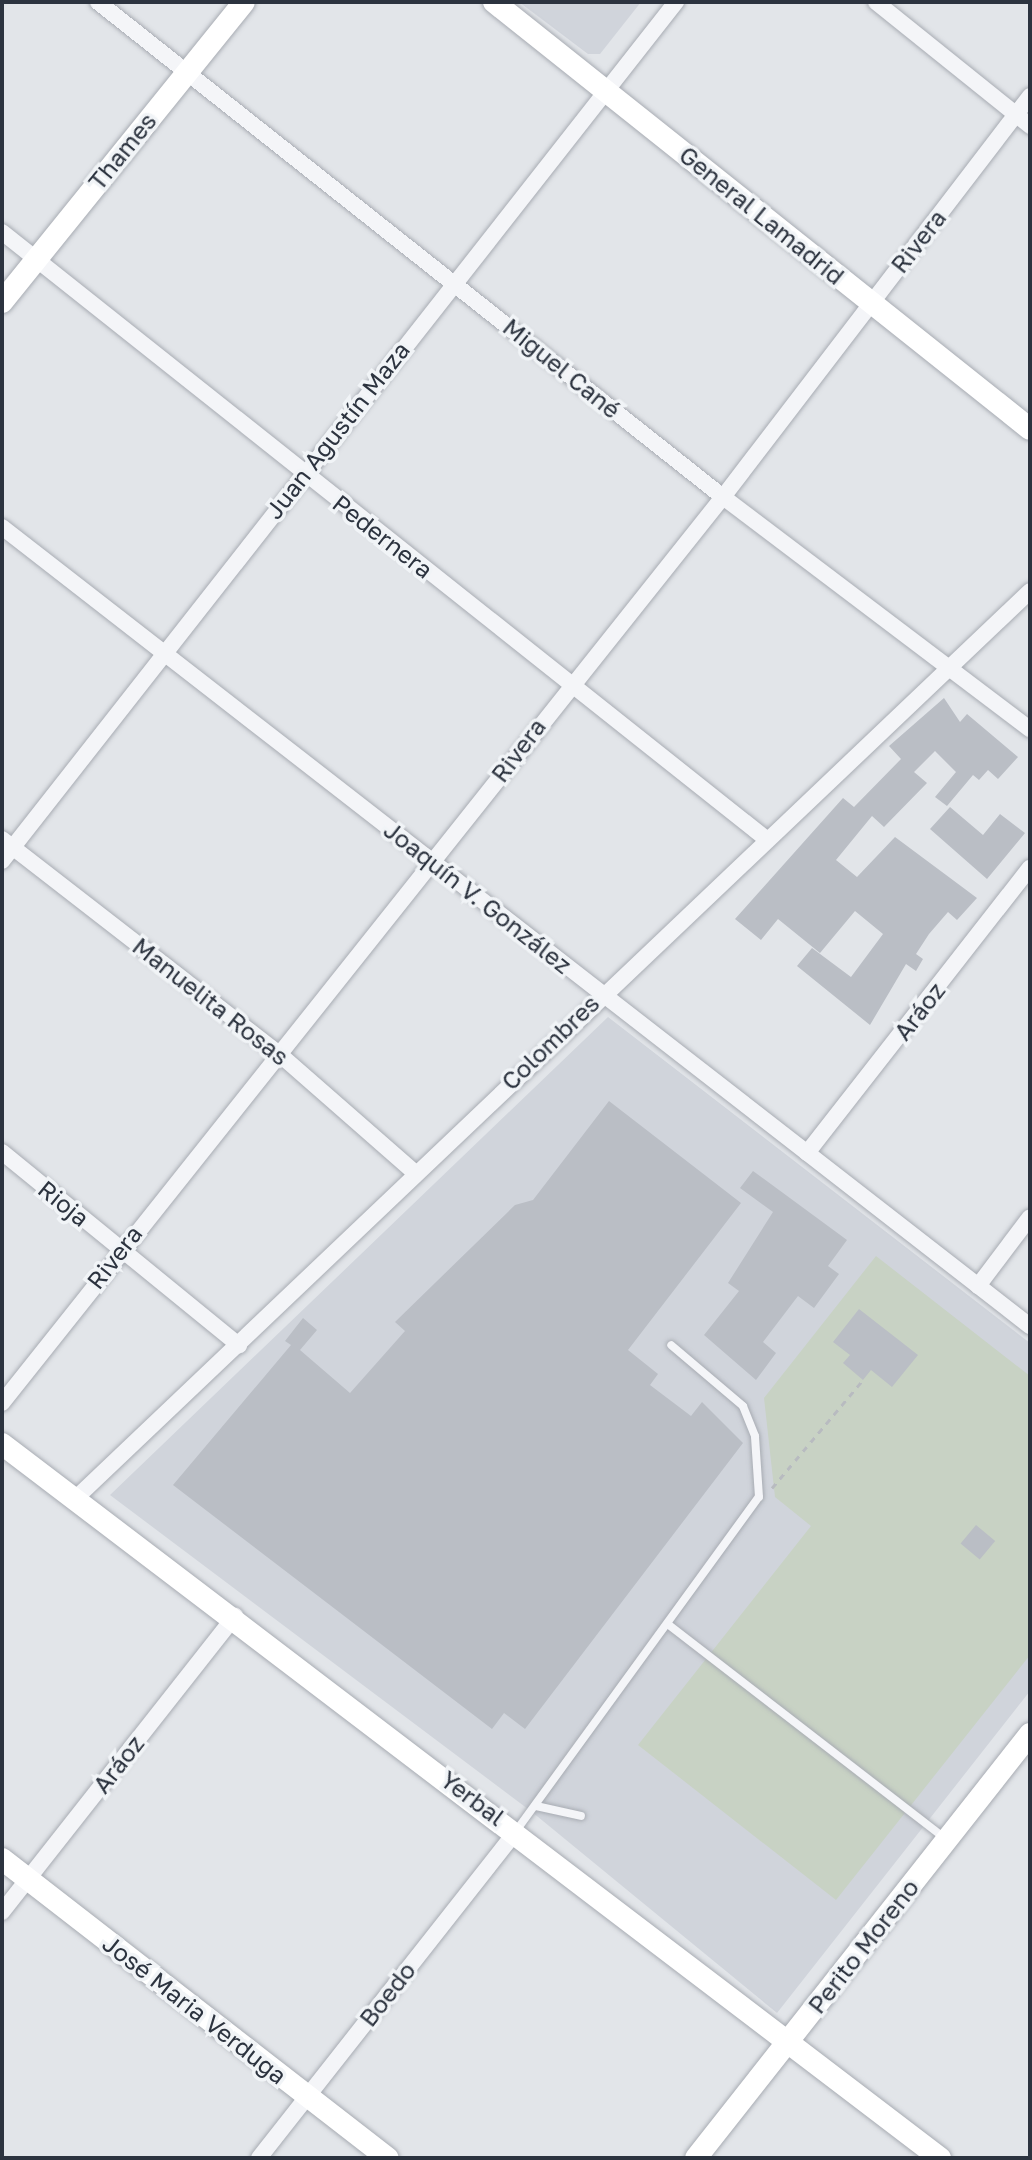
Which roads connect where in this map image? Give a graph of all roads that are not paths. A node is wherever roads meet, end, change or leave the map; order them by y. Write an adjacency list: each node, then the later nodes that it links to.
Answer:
1 (98, 2): 6 (street, Miguel Cané)
2 (244, 2): 6 (street, Thames)
3 (494, 2): 7 (street, General Lamadrid)
4 (676, 2): 7 (street, Juan Agustín Maza)
5 (876, 2): 9 (street)
6 (185, 73): 12 (street, Thames); 13 (street, Miguel Cané)
7 (607, 89): 13 (street, Juan Agustín Maza); 15 (street, General Lamadrid)
8 (1030, 96): 9 (street, Rivera)
9 (1015, 114): 10 (street); 15 (street, Rivera)
10 (1030, 126)
11 (2, 232): 12 (street, Pedernera)
12 (36, 258): 14 (street, Thames); 17 (street, Pedernera)
13 (453, 281): 17 (street, Juan Agustín Maza); 18 (street, Miguel Cané)
14 (2, 302)
15 (870, 303): 16 (street, General Lamadrid); 18 (street, Rivera)
16 (1030, 429)
17 (303, 473): 21 (street, Juan Agustín Maza); 23 (street, Pedernera)
18 (723, 497): 22 (street, Miguel Cané); 23 (street, Rivera)
19 (2, 527): 21 (street, Joaquín V. González)
20 (1030, 591): 22 (street, Colombres)
21 (162, 651): 26 (street, Juan Agustín Maza); 28 (street, Joaquín V. González)
22 (947, 665): 24 (street, Miguel Cané); 25 (street, Colombres)
23 (569, 682): 25 (street, Pedernera); 28 (street, Rivera)
24 (1030, 729)
25 (765, 838): 30 (street, Colombres)
26 (8, 843): 27 (street, Juan Agustín Maza); 31 (street, Manuelita Rosas)
27 (2, 861)
28 (433, 862): 30 (street, Joaquín V. González); 31 (street, Rivera)
29 (1030, 868): 33 (street, Aráoz)
30 (601, 993): 33 (street, Joaquín V. González); 34 (street, Colombres)
31 (277, 1052): 34 (street, Manuelita Rosas); 36 (street, Rivera)
32 (2, 1152): 36 (street, Rioja)
33 (807, 1153): 37 (street, Joaquín V. González)
34 (414, 1172): 39 (street, Colombres)
35 (1030, 1217): 37 (street)
36 (121, 1249): 39 (street, Rioja); 41 (street, Rivera)
37 (978, 1286): 38 (street, Joaquín V. González)
38 (1030, 1326)
39 (239, 1345): 43 (street, Colombres)
40 (671, 1345): 45 (lane)
41 (2, 1403)
42 (2, 1444): 43 (street, Yerbal)
43 (76, 1498): 44 (street, Yerbal)
44 (235, 1616): 49 (street, Yerbal); 52 (street, Aráoz)
45 (669, 1625): 47 (lane); 50 (lane)
46 (1030, 1734): 50 (street, Perito Moreno)
47 (536, 1806): 48 (lane); 49 (lane)
48 (581, 1816)
49 (516, 1831): 54 (street, Yerbal); 55 (street, Boedo)
50 (947, 1840): 54 (street, Perito Moreno)
51 (2, 1859): 52 (street, José Maria Verduga)
52 (27, 1879): 53 (street, Aráoz); 55 (street, José Maria Verduga)
53 (2, 1912)
54 (787, 2042): 58 (street, Perito Moreno); 59 (street, Yerbal)
55 (308, 2096): 56 (street, Boedo); 57 (street, José Maria Verduga)
56 (259, 2158)
57 (388, 2158)
58 (696, 2158)
59 (940, 2158)

